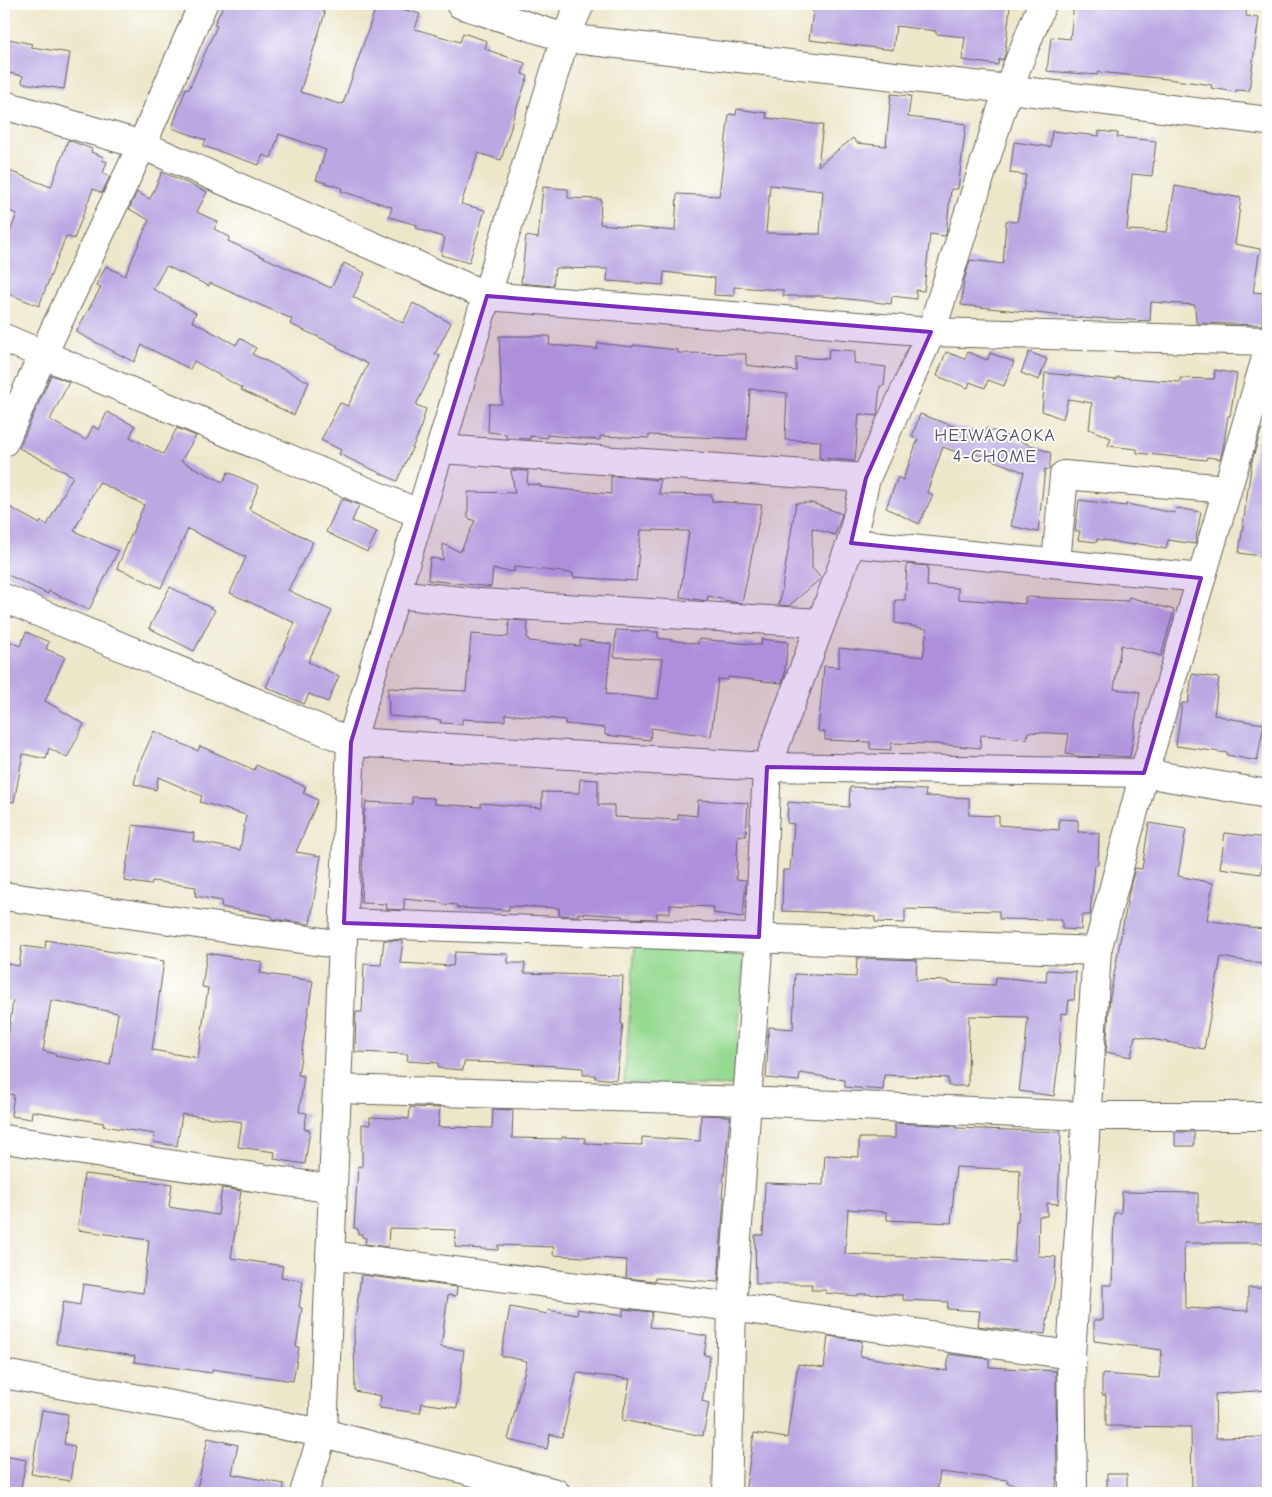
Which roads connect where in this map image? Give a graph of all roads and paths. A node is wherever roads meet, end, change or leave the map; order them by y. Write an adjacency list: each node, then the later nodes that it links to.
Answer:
1 (203, 4): 9 (street)
2 (460, 4): 5 (street)
3 (580, 4): 5 (street)
4 (1042, 4): 6 (street)
5 (564, 38): 6 (street); 10 (street)
6 (1008, 89): 8 (street); 11 (street)
7 (4, 105): 9 (street)
8 (1268, 121)
9 (142, 145): 10 (street); 15 (street)
10 (487, 296): 11 (street); 17 (street)
11 (931, 332): 13 (street); 18 (street)
12 (4, 338): 15 (street)
13 (1268, 341)
14 (1268, 351): 19 (street)
15 (43, 354): 16 (street); 20 (street)
16 (4, 442)
17 (440, 449): 18 (street); 20 (street)
18 (866, 478): 21 (street)
19 (1227, 489): 22 (street); 23 (street)
20 (420, 514): 24 (street)
21 (851, 543): 22 (street); 26 (street)
22 (1056, 563): 23 (street)
23 (1201, 578): 29 (street)
24 (396, 594): 26 (street); 27 (street)
25 (4, 598): 27 (street)
26 (820, 623): 28 (street)
27 (351, 742): 28 (street); 32 (street)
28 (767, 767): 29 (street); 33 (street)
29 (1144, 773): 30 (street); 34 (street)
30 (1268, 794)
31 (4, 896): 32 (street)
32 (343, 934): 33 (street); 35 (street)
33 (759, 937): 34 (street); 36 (street)
34 (1097, 951): 37 (street)
35 (337, 1089): 36 (street); 40 (street)
36 (747, 1101): 37 (street); 42 (street)
37 (1086, 1116): 38 (street); 43 (street)
38 (1268, 1116)
39 (4, 1140): 40 (street)
40 (333, 1189): 41 (street)
41 (330, 1255): 42 (street); 45 (street)
42 (732, 1307): 43 (street); 48 (street)
43 (1071, 1356): 49 (street)
44 (4, 1374): 45 (street)
45 (323, 1433): 46 (street); 47 (street)
46 (304, 1493)
47 (556, 1493)
48 (727, 1493)
49 (1073, 1493)

